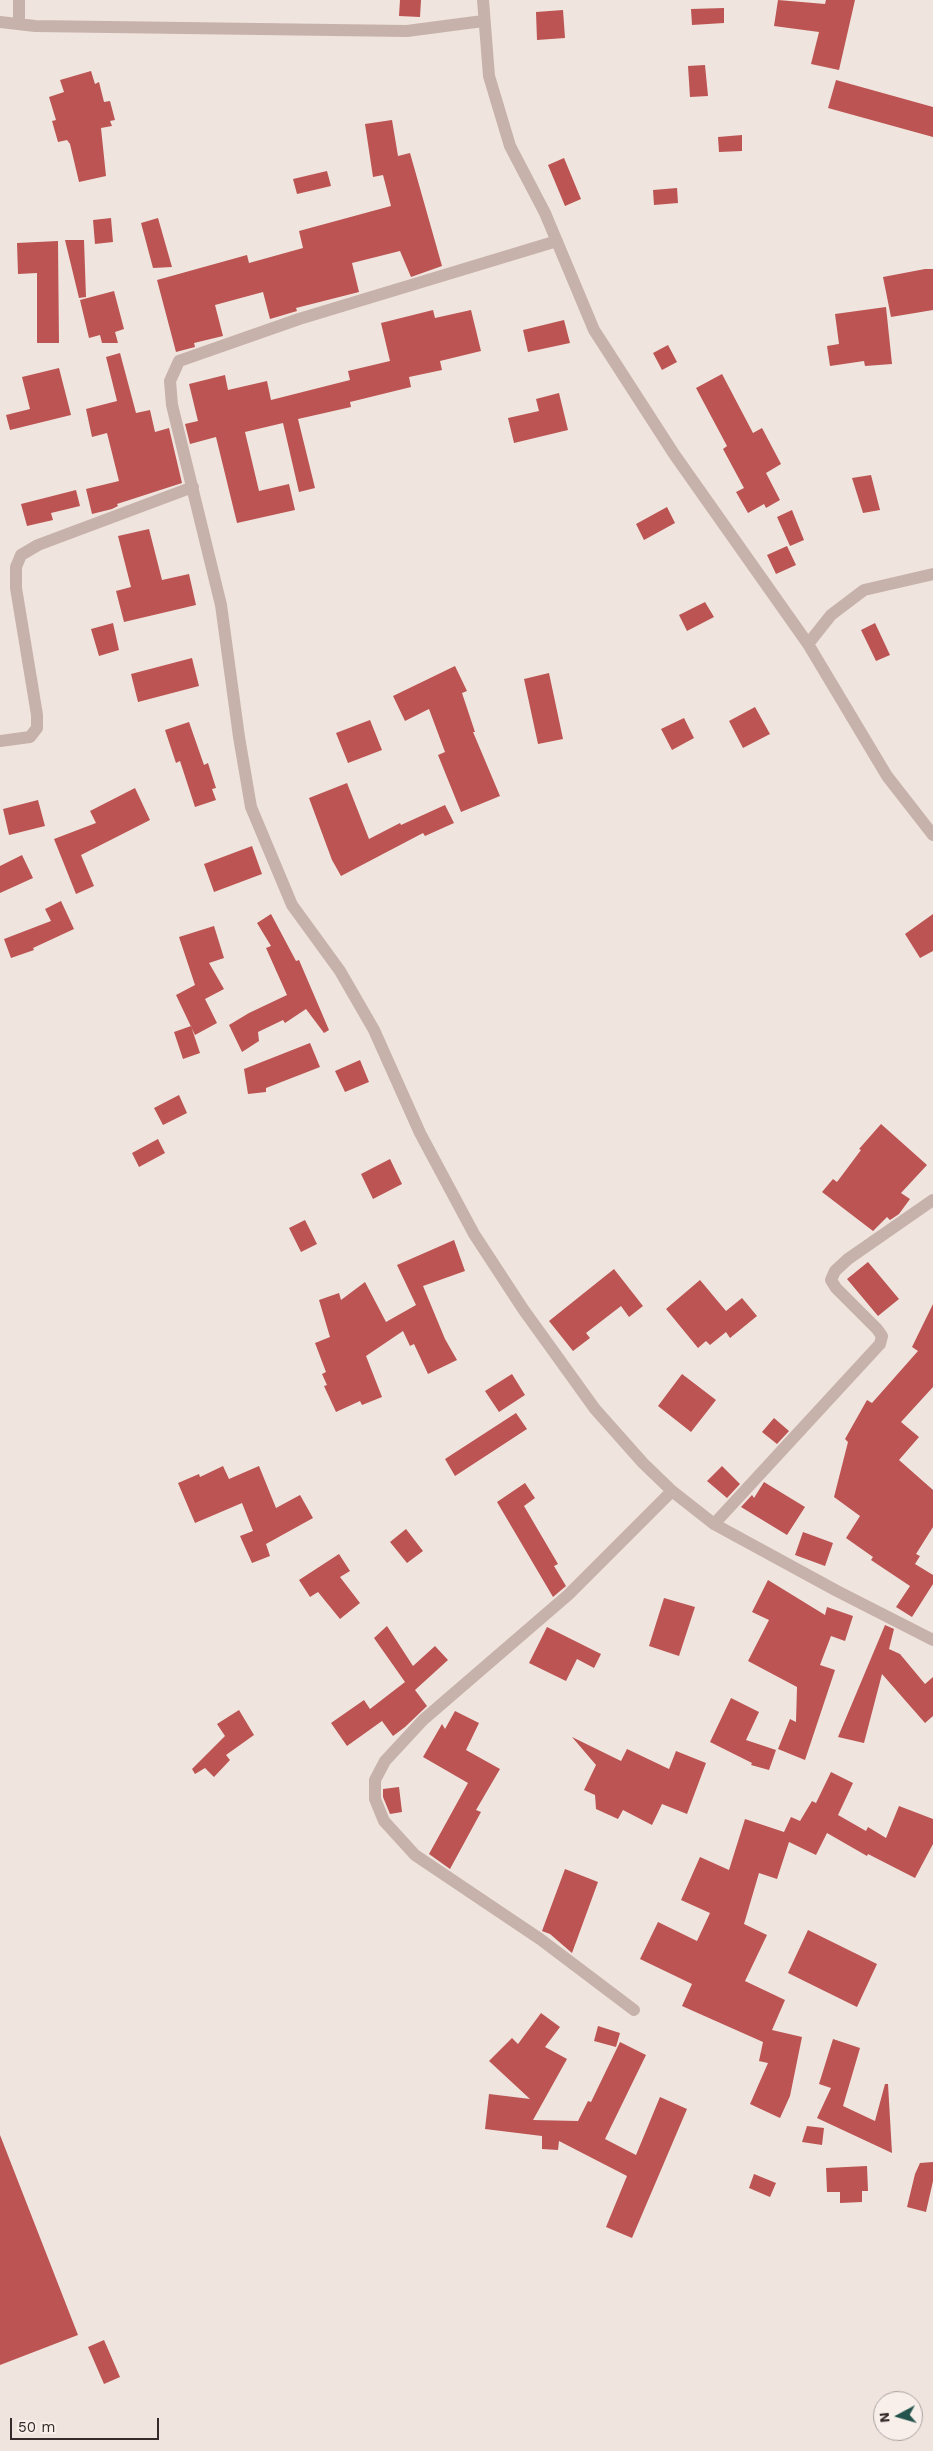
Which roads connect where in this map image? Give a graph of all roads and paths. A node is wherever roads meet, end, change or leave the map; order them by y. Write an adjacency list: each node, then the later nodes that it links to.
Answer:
1 (19, 0): 5 (street)
2 (483, 0): 3 (street)
3 (483, 20): 5 (street); 6 (street)
4 (0, 22): 5 (street)
5 (19, 24)
6 (557, 241): 7 (street); 9 (street)
7 (193, 487): 10 (street); 13 (street)
8 (933, 574): 9 (street)
9 (808, 644): 11 (street)
10 (0, 741)
11 (933, 834)
12 (933, 1200): 14 (street)
13 (672, 1492): 14 (street); 16 (street)
14 (714, 1524): 15 (street)
15 (933, 1640)
16 (634, 2010)

